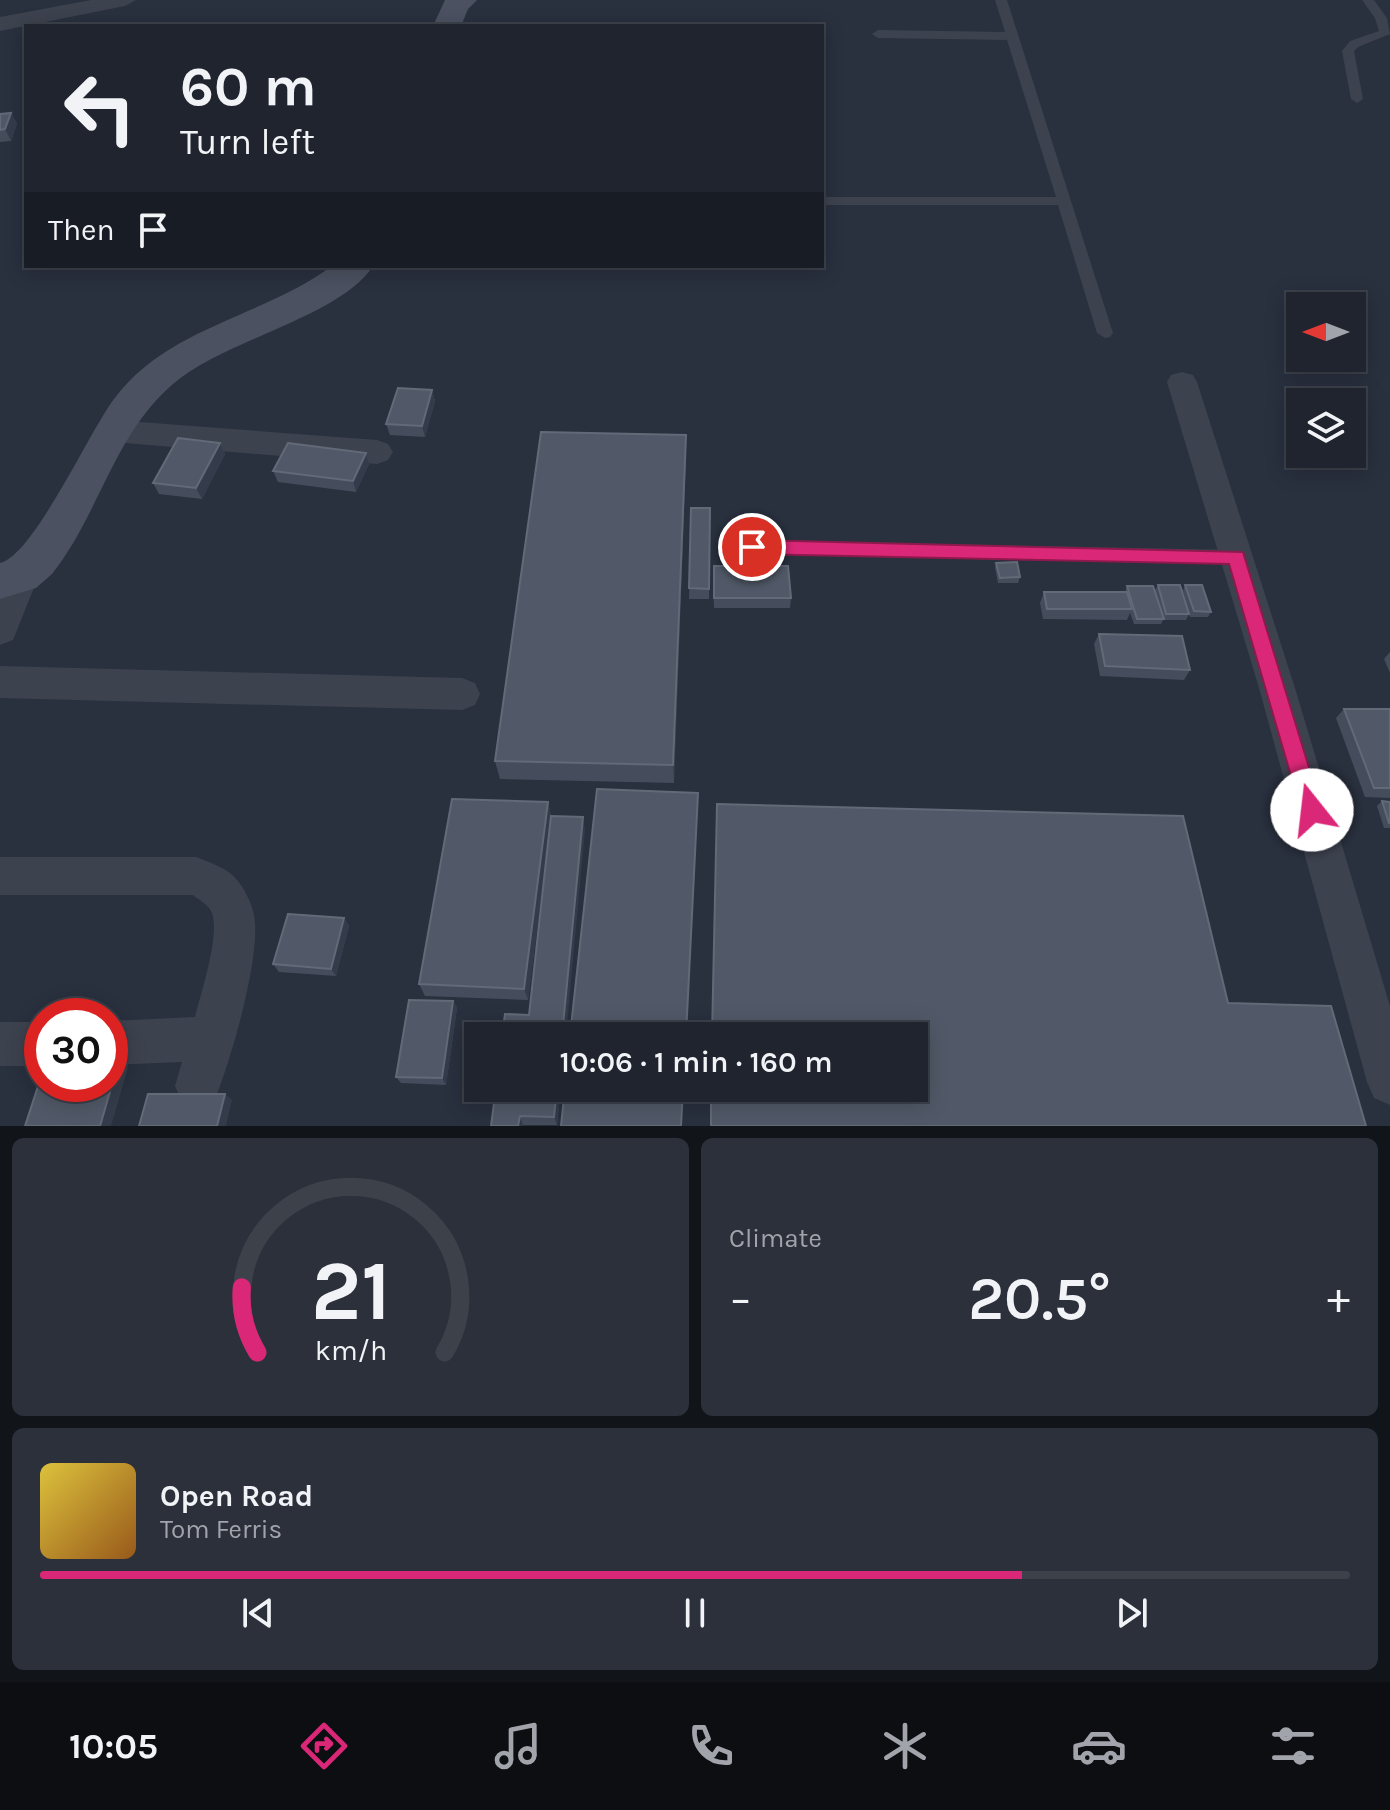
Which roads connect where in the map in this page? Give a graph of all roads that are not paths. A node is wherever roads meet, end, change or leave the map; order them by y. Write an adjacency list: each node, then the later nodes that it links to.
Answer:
1 (125, 0): 5 (street)
2 (463, 0): 6 (street)
3 (1001, 0): 8 (lane)
4 (1368, 0): 9 (lane)
5 (0, 24)
6 (448, 24)
7 (878, 34): 8 (lane)
8 (1010, 36): 11 (lane)
9 (1357, 99)
10 (824, 201): 11 (lane)
11 (1063, 201): 13 (lane)
12 (352, 268): 15 (street)
13 (1105, 333)
14 (1182, 382): 18 (street)
15 (113, 431): 16 (street); 19 (street)
16 (377, 452)
17 (752, 547): 18 (lane)
18 (1236, 557): 28 (street)
19 (11, 578): 20 (street)
20 (0, 630)
21 (0, 682): 22 (street)
22 (462, 694)
23 (0, 876): 24 (street)
24 (211, 1038): 25 (street); 29 (street)
25 (128, 1042)
26 (0, 1044): 27 (street)
27 (24, 1044)
28 (1390, 1082)
29 (198, 1086)

